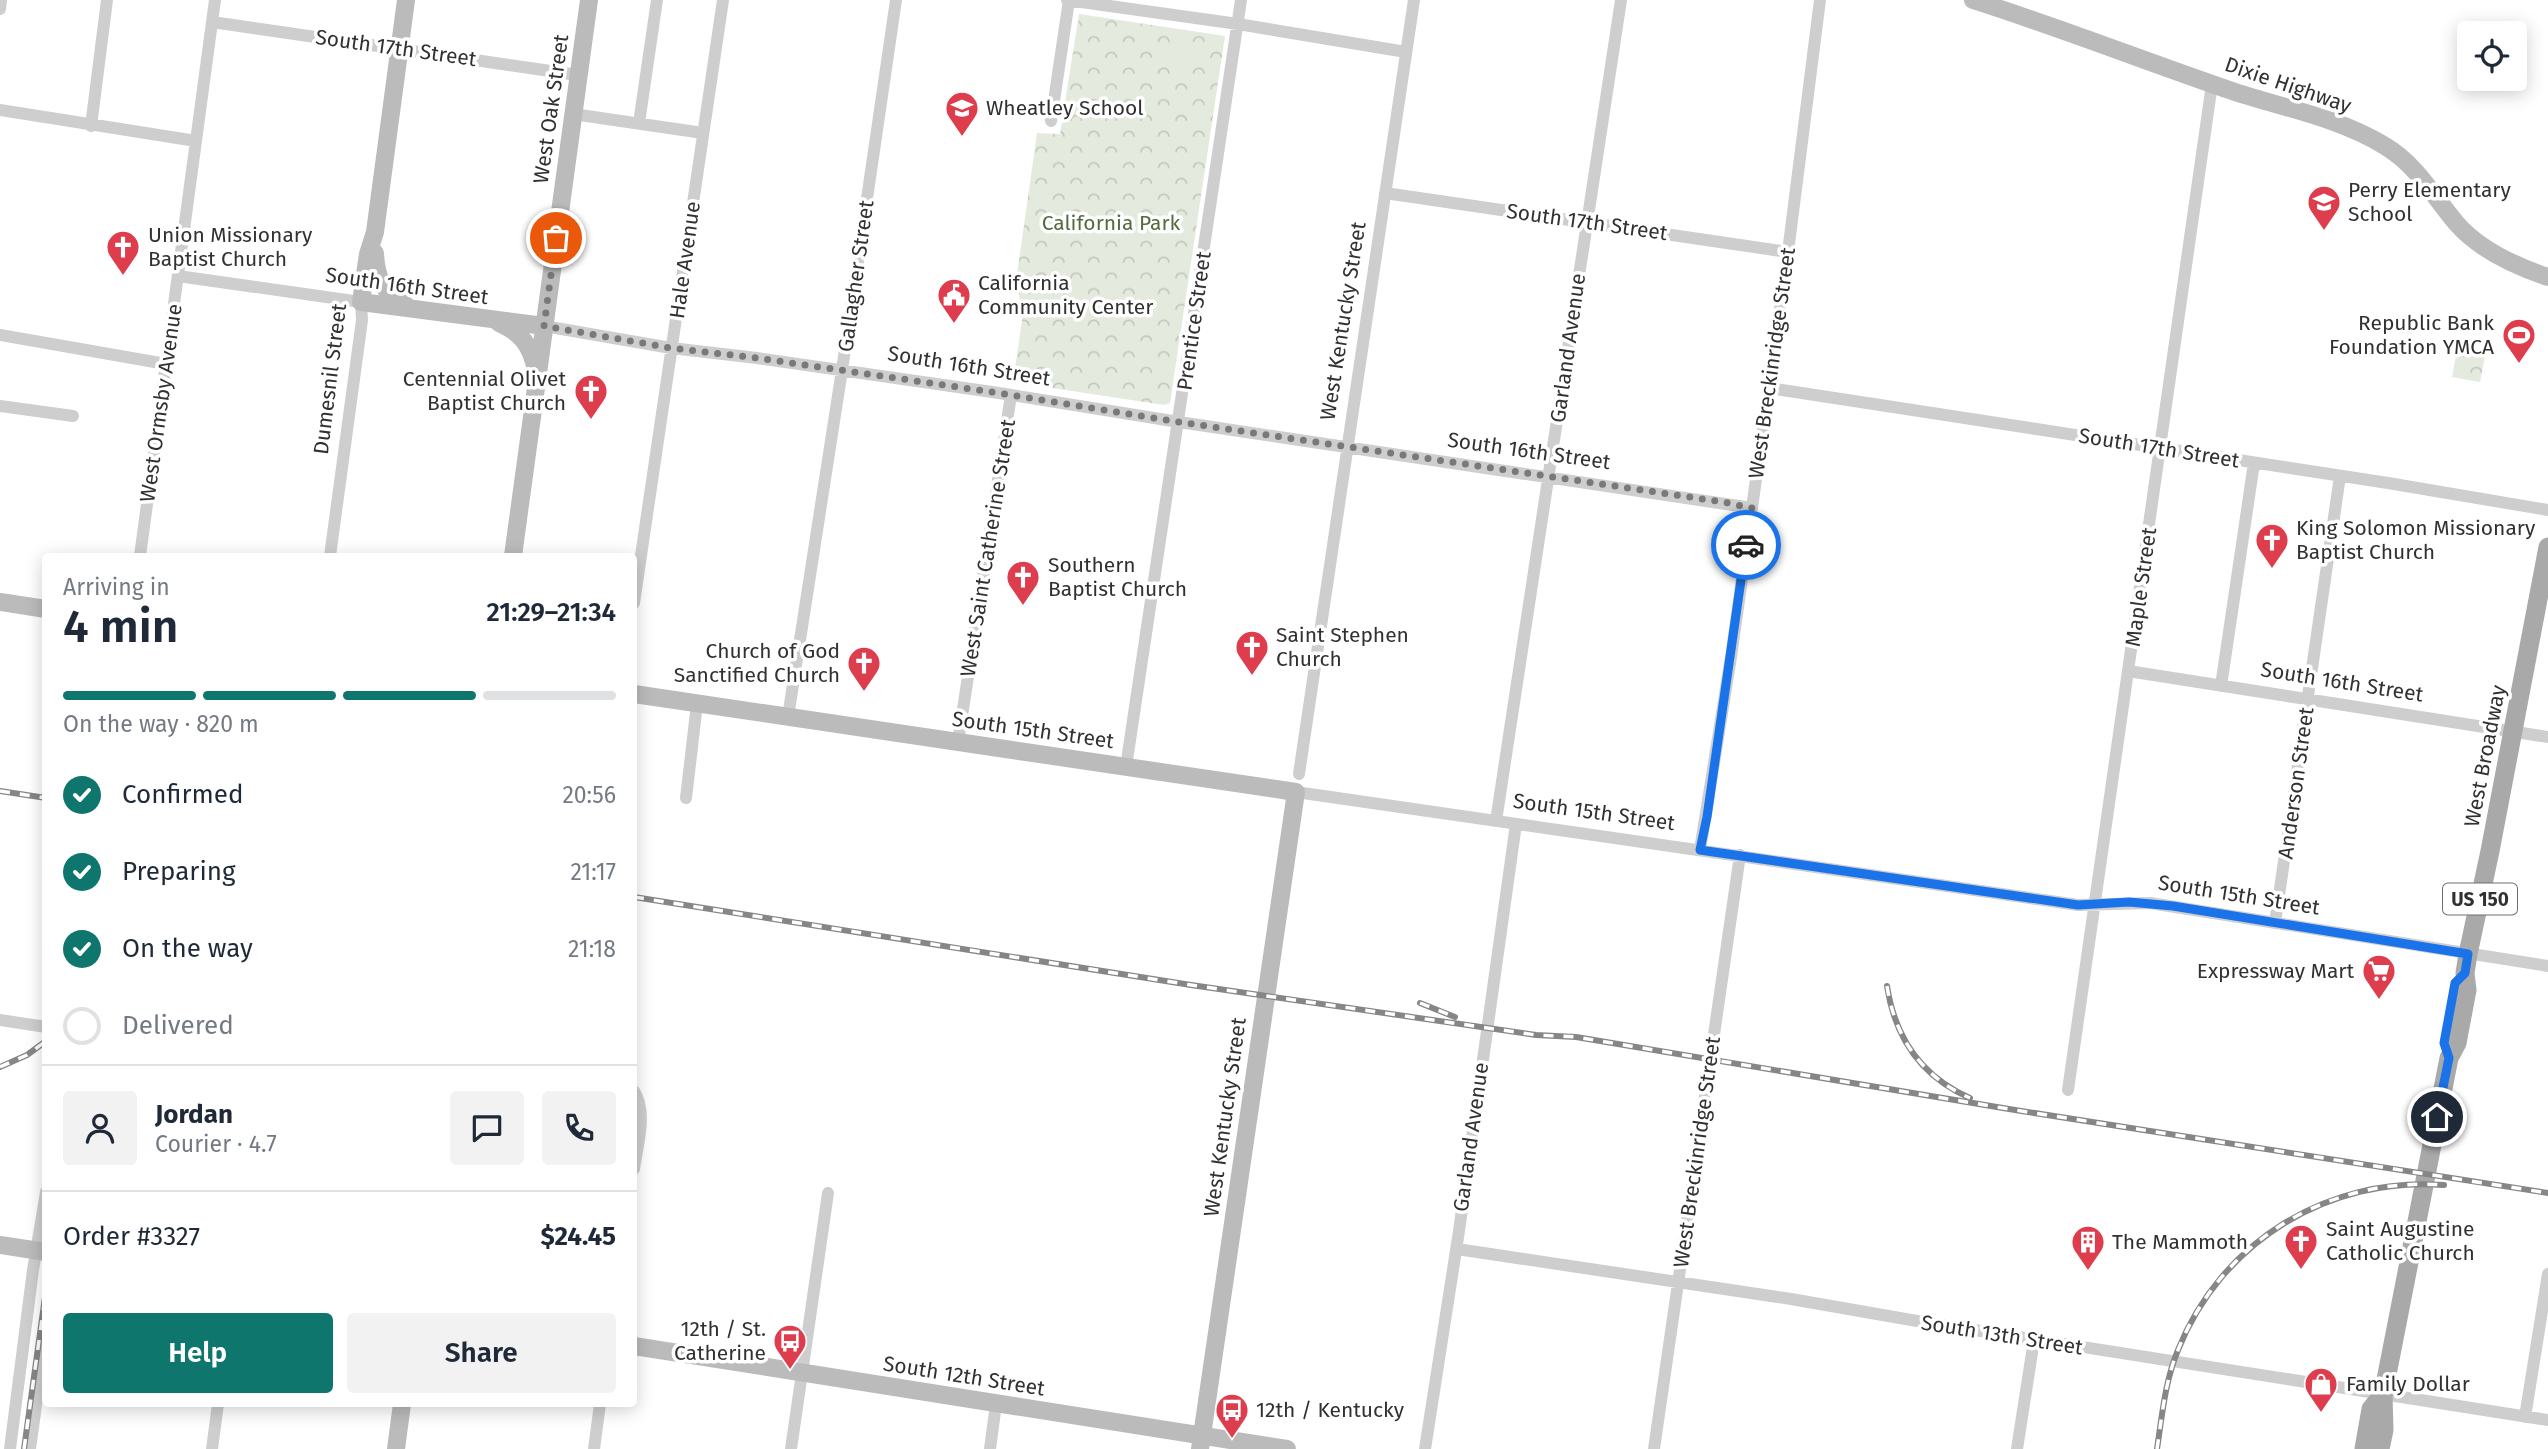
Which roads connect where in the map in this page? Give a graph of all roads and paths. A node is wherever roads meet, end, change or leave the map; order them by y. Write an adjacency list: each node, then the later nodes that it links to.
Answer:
1 (1, 0): 15 (street)
2 (107, 0): 26 (street)
3 (215, 0): 16 (street, West Ormsby Avenue)
4 (406, 0): 18 (street, Dumesnil Street)
5 (589, 0): 20 (street, West Oak Street)
6 (657, 0): 25 (street)
7 (723, 0): 27 (street, Hale Avenue)
8 (896, 0): 42 (street, Gallagher Street)
9 (1069, 0): 17 (street); 24 (street)
10 (1241, 0): 17 (street, Prentice Street)
11 (1414, 0): 19 (street, West Kentucky Street)
12 (1621, 0): 30 (street, Garland Avenue)
13 (1820, 0): 32 (street, West Breckinridge Street)
14 (1973, 0): 21 (street, Dixie Highway)
15 (0, 9)
16 (212, 22): 18 (street, South 17th Street); 28 (street, West Ormsby Avenue)
17 (1238, 23): 19 (street); 48 (street, Prentice Street)
18 (400, 48): 20 (street, South 17th Street); 31 (street, Dumesnil Street)
19 (1406, 52): 29 (street, West Kentucky Street)
20 (579, 75): 23 (street, West Oak Street)
21 (2212, 84): 34 (street, Dixie Highway); 50 (street, Maple Street)
22 (0, 110): 26 (street)
23 (573, 114): 25 (street); 38 (street, West Oak Street)
24 (1051, 121)
25 (639, 123): 27 (street)
26 (91, 126): 28 (street)
27 (704, 133): 40 (street, Hale Avenue)
28 (196, 141): 33 (street, West Ormsby Avenue)
29 (1385, 193): 30 (street, South 17th Street); 49 (street, West Kentucky Street)
30 (1587, 222): 32 (street, South 17th Street); 53 (street, Garland Avenue)
31 (375, 232): 35 (street, Dumesnil Street); 36 (street)
32 (1788, 252): 44 (street, West Breckinridge Street)
33 (178, 276): 35 (street, South 16th Street); 41 (street, West Ormsby Avenue)
34 (2548, 277)
35 (361, 302): 36 (street, South 16th Street); 58 (street, Dumesnil Street)
36 (417, 311): 37 (street, South 16th Street)
37 (493, 321): 38 (street, South 16th Street); 43 (street)
38 (544, 326): 40 (street, South 16th Street); 43 (street, West Oak Street)
39 (0, 335): 41 (street)
40 (671, 348): 42 (street, South 16th Street); 60 (street, Hale Avenue)
41 (166, 364): 57 (street, West Ormsby Avenue)
42 (842, 370): 45 (street, South 16th Street); 68 (street, Gallagher Street)
43 (537, 376): 59 (street, West Oak Street)
44 (1769, 388): 50 (street, South 17th Street); 54 (street, West Breckinridge Street)
45 (1011, 395): 48 (street, South 16th Street); 71 (street, West Saint Catherine Street)
46 (0, 406): 47 (street)
47 (73, 416)
48 (1179, 422): 49 (street, South 16th Street); 72 (street, Prentice Street)
49 (1347, 447): 53 (street, South 16th Street); 73 (street, West Kentucky Street)
50 (2161, 449): 51 (street, South 17th Street); 63 (street, Maple Street)
51 (2254, 463): 52 (street, South 17th Street); 64 (street)
52 (2340, 476): 55 (street, South 17th Street); 66 (street, Anderson Street)
53 (1549, 477): 54 (street, South 16th Street); 75 (street, Garland Avenue)
54 (1752, 508): 77 (street, West Breckinridge Street)
55 (2548, 510)
56 (2548, 547): 69 (main road, West Broadway / US 150)
57 (140, 553)
58 (330, 553)
59 (513, 553)
60 (637, 582)
61 (0, 602): 62 (street)
62 (42, 608)
63 (2128, 671): 64 (street, South 16th Street); 79 (street, Maple Street)
64 (2221, 686): 66 (street, South 16th Street)
65 (637, 694): 67 (street, South 15th Street)
66 (2308, 699): 69 (street, South 16th Street); 80 (street, Anderson Street)
67 (697, 704): 68 (street, South 15th Street); 74 (street)
68 (788, 717): 71 (street, South 15th Street)
69 (2512, 732): 70 (street, South 16th Street); 81 (main road, West Broadway / US 150)
70 (2548, 737)
71 (958, 742): 72 (street, South 15th Street)
72 (1126, 767): 73 (street, South 15th Street)
73 (1298, 783): 75 (street, South 15th Street); 105 (street, West Kentucky Street)
74 (686, 798)
75 (1496, 821): 76 (street, South 15th Street)
76 (1517, 824): 77 (street, South 15th Street); 90 (street, Garland Avenue)
77 (1700, 850): 78 (street, South 15th Street)
78 (1740, 855): 79 (street, South 15th Street); 93 (street, West Breckinridge Street)
79 (2095, 904): 80 (street, South 15th Street); 85 (street, Maple Street)
80 (2275, 923): 81 (street, South 15th Street)
81 (2466, 963): 82 (street, South 15th Street); 98 (main road, West Broadway / US 150)
82 (2548, 966)
83 (0, 1020): 84 (street)
84 (42, 1026)
85 (2068, 1090)
86 (637, 1099): 87 (street)
87 (637, 1138)
88 (828, 1193): 97 (street)
89 (0, 1245): 91 (street)
90 (1457, 1249): 93 (street, South 13th Street); 114 (street, Garland Avenue)
91 (41, 1251): 106 (street)
92 (2548, 1274): 103 (street)
93 (1678, 1283): 94 (street, South 13th Street); 115 (street, West Breckinridge Street)
94 (2034, 1340): 98 (street, South 13th Street); 116 (street)
95 (637, 1346): 97 (street, South 12th Street)
96 (42, 1362): 107 (street)
97 (803, 1373): 99 (street, South 12th Street); 111 (street)
98 (2383, 1395): 103 (street, South 13th Street); 117 (main road, West Broadway / US 150); 118 (main road, West Broadway / US 150)
99 (996, 1404): 105 (street, South 12th Street); 112 (street)
100 (218, 1407): 108 (street)
101 (402, 1407): 109 (street)
102 (600, 1407): 110 (street)
103 (2525, 1417): 104 (street, South 13th Street)
104 (2548, 1420)
105 (1201, 1443): 113 (street, South 12th Street)
106 (10, 1449)
107 (30, 1449)
108 (212, 1449)
109 (396, 1449)
110 (594, 1449)
111 (791, 1449)
112 (990, 1449)
113 (1287, 1449)
114 (1425, 1449)
115 (1654, 1449)
116 (2017, 1449)
117 (2364, 1449)
118 (2380, 1449)

